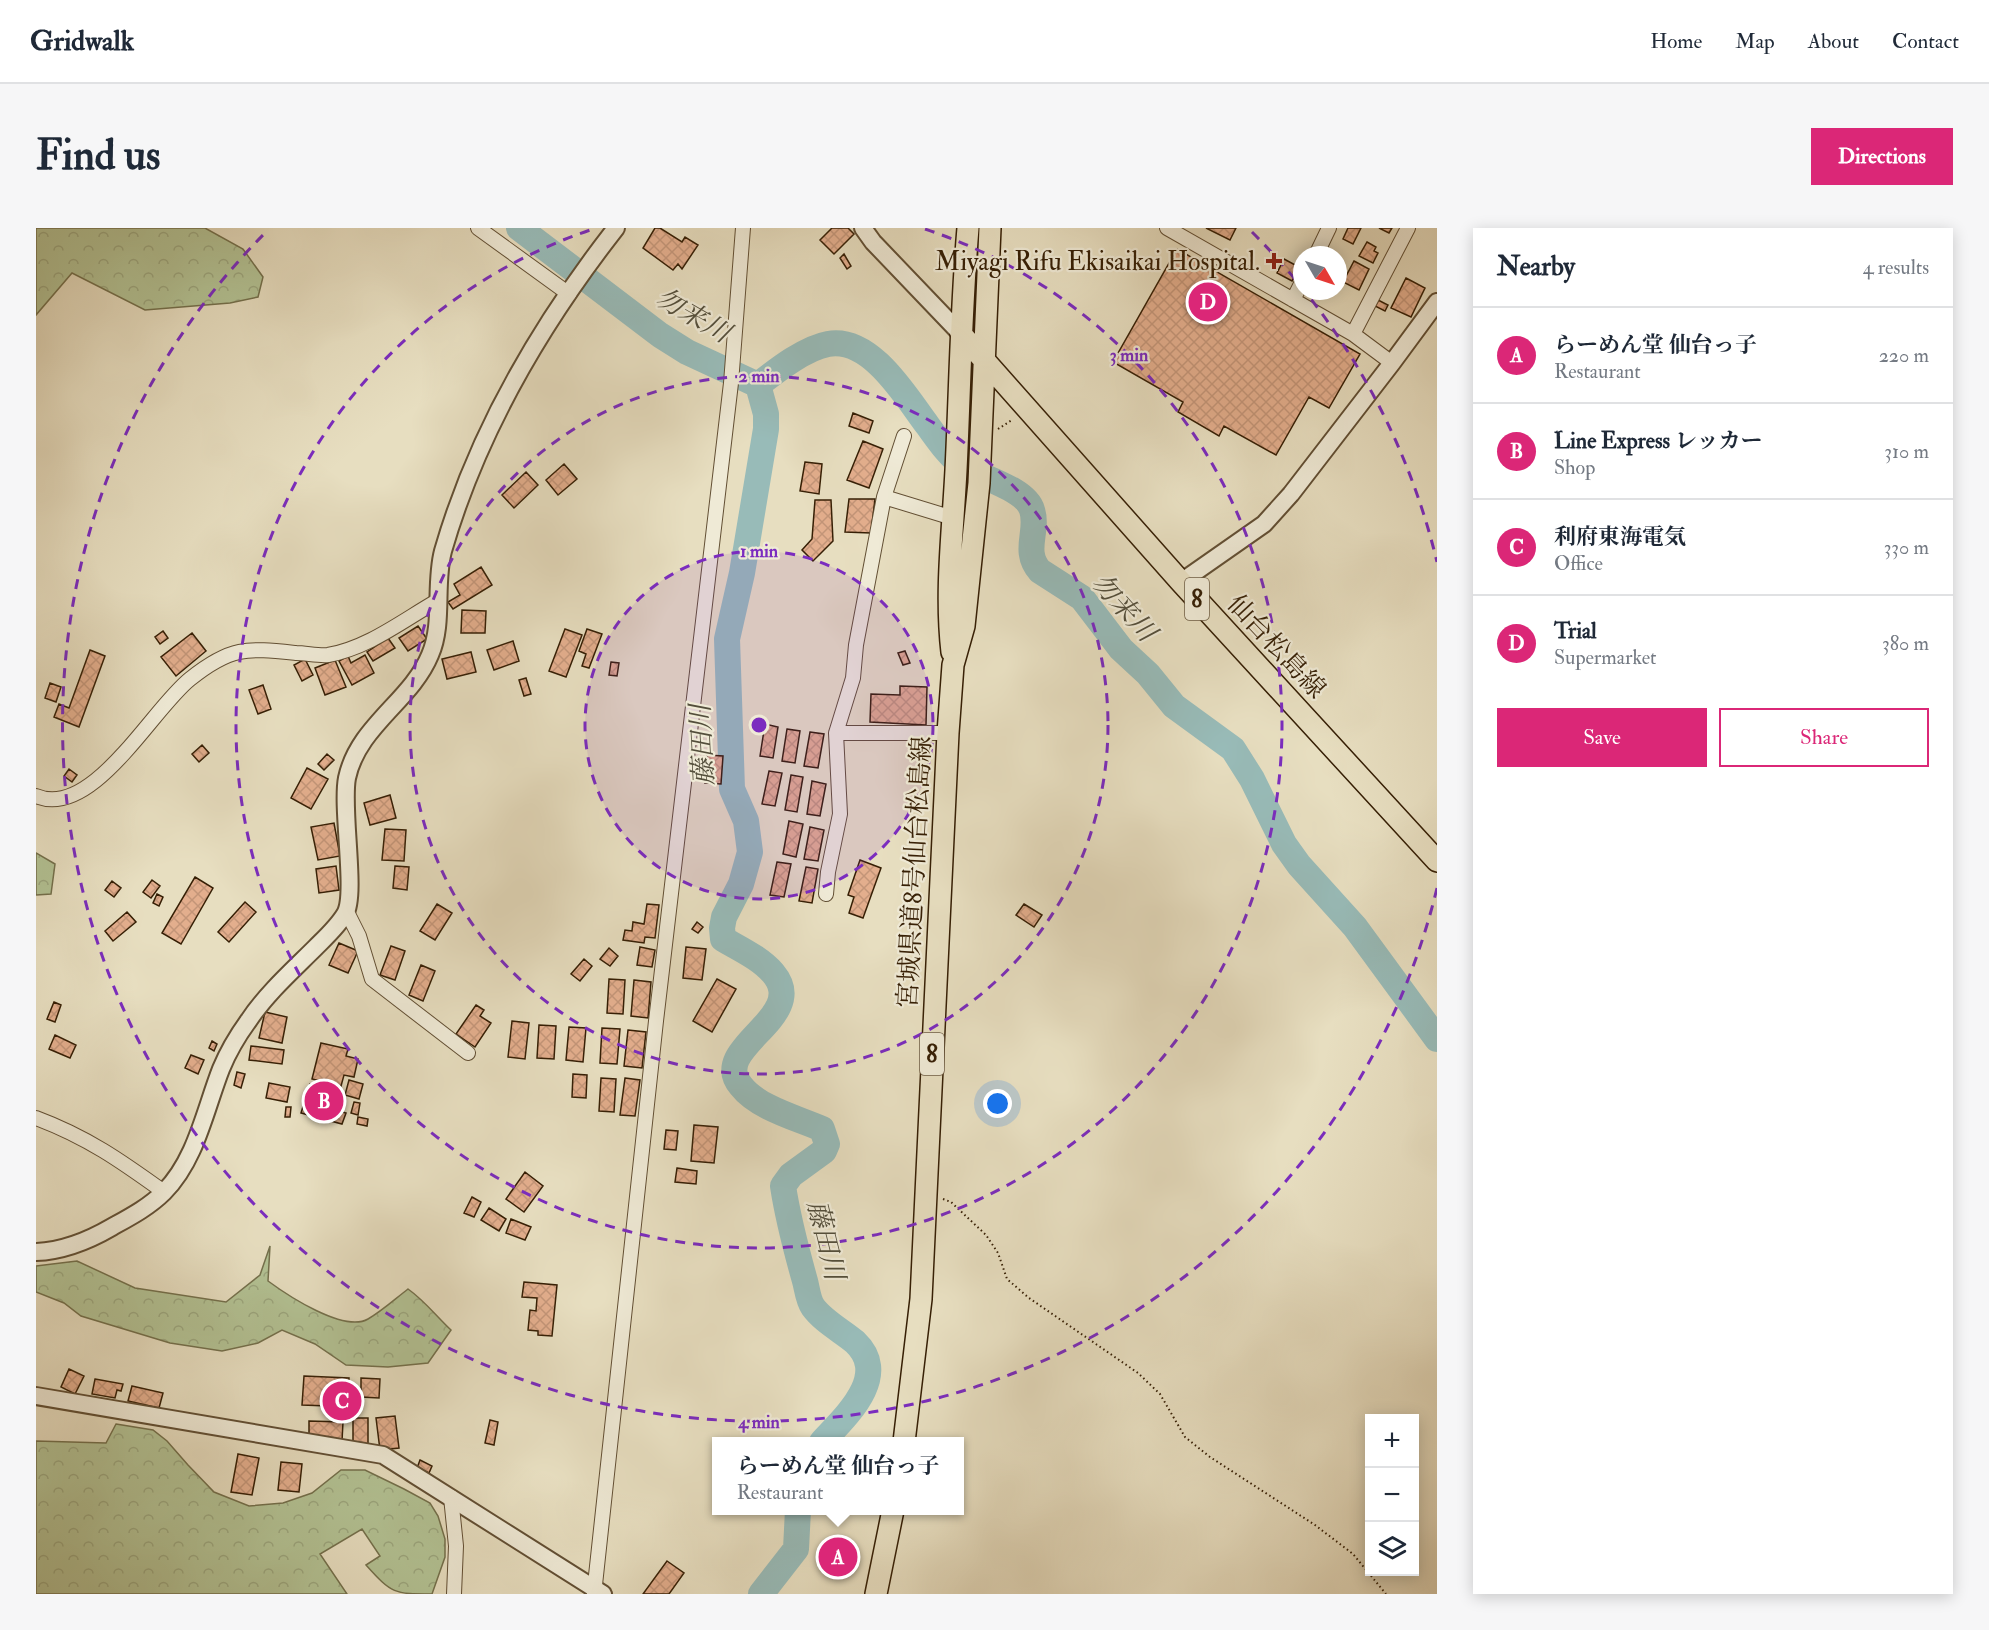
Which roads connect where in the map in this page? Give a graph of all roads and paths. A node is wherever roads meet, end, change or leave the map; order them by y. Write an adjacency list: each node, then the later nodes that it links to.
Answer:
1 (478, 228): 11 (street)
2 (743, 228): 41 (street)
3 (863, 228): 14 (street)
4 (968, 228): 14 (main road, 8)
5 (990, 228): 16 (main road, 8)
6 (1167, 228): 12 (street)
7 (1329, 228): 10 (street)
8 (1408, 228): 15 (street)
9 (612, 233): 11 (street)
10 (1320, 246)
11 (568, 294): 24 (street)
12 (1293, 300): 15 (street)
13 (1437, 302): 17 (street)
14 (961, 334): 16 (main road, 仙台松島線 / 8); 22 (main road, 宮城県道8号仙台松島線 / 8)
15 (1353, 334): 17 (street)
16 (983, 357): 19 (main road, 8); 23 (main road, 仙台松島線 / 8)
17 (1392, 363): 23 (street)
18 (1012, 420): 19 (path)
19 (989, 430): 25 (main road, 宮城県道8号仙台松島線 / 8)
20 (904, 436): 21 (street)
21 (884, 497): 22 (street); 26 (street)
22 (953, 518): 25 (main road, 宮城県道8号仙台松島線 / 8)
23 (1181, 582): 29 (main road, 仙台松島線 / 8)
24 (437, 601): 28 (street); 31 (street)
25 (953, 665): 27 (main road, 宮城県道8号仙台松島線 / 8)
26 (836, 733): 27 (street); 30 (street)
27 (948, 733): 38 (main road, 宮城県道8号仙台松島線 / 8)
28 (36, 796)
29 (1437, 861)
30 (826, 894)
31 (347, 912): 32 (street); 34 (street)
32 (468, 1053)
33 (36, 1118): 34 (street)
34 (164, 1192): 36 (street)
35 (943, 1199): 44 (path)
36 (36, 1252)
37 (36, 1396): 39 (street)
38 (905, 1437)
39 (451, 1497): 41 (street); 42 (street)
40 (892, 1515): 43 (main road)
41 (597, 1592)
42 (454, 1594)
43 (876, 1594)
44 (1386, 1594)

